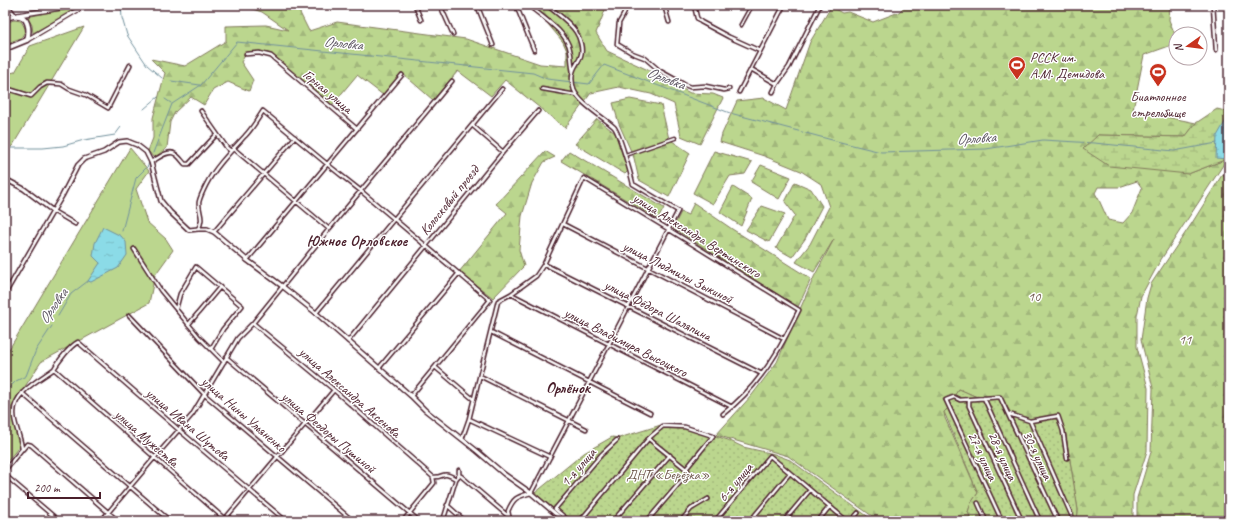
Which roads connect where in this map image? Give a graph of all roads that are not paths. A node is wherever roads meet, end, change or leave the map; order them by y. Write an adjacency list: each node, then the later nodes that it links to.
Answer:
1 (7, 5): 17 (street)
2 (78, 5): 17 (main road)
3 (86, 5): 23 (main road)
4 (415, 5): 19 (street)
5 (440, 5): 22 (street)
6 (477, 5): 24 (street)
7 (516, 5): 26 (street)
8 (528, 5): 32 (street)
9 (547, 5): 32 (street)
10 (626, 5): 38 (street)
11 (667, 5): 20 (street)
12 (694, 5): 28 (street)
13 (752, 5): 21 (street)
14 (784, 5): 28 (street)
15 (820, 5): 35 (street)
16 (1213, 5): 27 (street)
17 (16, 15): 18 (main road); 23 (main road)
18 (5, 18)
19 (421, 20)
20 (669, 22)
21 (741, 25)
22 (453, 34)
23 (27, 40): 25 (main road)
24 (493, 45)
25 (5, 49)
26 (534, 50)
27 (1216, 50)
28 (760, 51): 31 (street)
29 (246, 54): 46 (street, Горная улица)
30 (130, 65): 36 (street)
31 (751, 69): 35 (street); 40 (street)
32 (573, 72): 42 (street)
33 (402, 76): 46 (street)
34 (452, 81): 57 (street)
35 (777, 84): 41 (street)
36 (5, 88)
37 (502, 89): 45 (street)
38 (728, 89)
39 (542, 90): 42 (street)
40 (739, 92)
41 (773, 92)
42 (577, 95): 52 (street)
43 (201, 111): 47 (street)
44 (538, 111): 51 (street, Колосковый проезд)
45 (472, 125): 51 (street); 60 (street)
46 (357, 129): 54 (street, Горная улица)
47 (217, 134): 50 (street); 53 (street)
48 (295, 137): 50 (street); 54 (street); 55 (street)
49 (675, 138): 52 (street)
50 (232, 149): 55 (street); 63 (street)
51 (503, 152): 67 (street, Колосковый проезд)
52 (625, 155): 65 (street)
53 (151, 162): 59 (street); 63 (street)
54 (327, 164): 57 (street); 58 (street, Горная улица)
55 (263, 174): 58 (street); 66 (street)
56 (5, 179): 59 (street)
57 (362, 191): 60 (street); 64 (street)
58 (296, 201): 64 (street); 69 (street, Горная улица)
59 (53, 211): 61 (street); 75 (street)
60 (394, 218): 67 (street); 79 (street)
61 (75, 224)
62 (563, 224): 65 (street, улица Александра Вертинского); 70 (street); 71 (street, улица Людмилы Зыкиной)
63 (198, 229): 66 (street)
64 (328, 229): 73 (street)
65 (668, 229): 71 (street); 84 (street, улица Александра Вертинского)
66 (214, 232): 69 (street)
67 (426, 245): 72 (street); 85 (street, Колосковый проезд)
68 (134, 249): 78 (street)
69 (247, 260): 73 (street)
70 (544, 264): 76 (street); 77 (street, улица Фёдора Шаляпина)
71 (648, 268): 77 (street); 84 (street, улица Людмилы Зыкиной)
72 (459, 273): 90 (street); 91 (street)
73 (282, 286): 79 (street); 81 (street)
74 (220, 287): 78 (street); 82 (street); 87 (street)
75 (5, 294)
76 (511, 294): 83 (street); 86 (street, улица Владимира Высоцкого)
77 (629, 306): 86 (street); 93 (street, улица Фёдора Шаляпина)
78 (176, 309): 82 (street)
79 (316, 313): 85 (street)
80 (129, 315): 98 (street, улица Нины Ульяненко)
81 (253, 323): 88 (street); 96 (street, улица Александра Аксенова)
82 (188, 325): 87 (street)
83 (491, 332): 94 (street); 95 (street)
84 (784, 338): 93 (street)
85 (348, 341): 91 (street)
86 (610, 344): 95 (street); 103 (street, улица Владимира Высоцкого)
87 (211, 349): 89 (street)
88 (226, 357): 89 (street); 110 (street, улица Феодоры Пушиной)
89 (224, 362): 98 (street)
90 (435, 367): 99 (street); 101 (street)
91 (379, 368): 99 (street)
92 (54, 369): 97 (street); 112 (street, улица Ивана Шутова); 120 (street, улица Мужества)
93 (762, 374): 103 (street)
94 (480, 376): 101 (street); 108 (street)
95 (589, 382): 104 (street); 108 (street)
96 (334, 390): 110 (street); 128 (street, улица Александра Аксенова)
97 (22, 393): 116 (street); 130 (street)
98 (205, 395): 112 (street); 118 (street, улица Нины Ульяненко)
99 (411, 396): 113 (street)
100 (984, 398): 102 (street); 106 (street, 30-я улица); 169 (street)
101 (474, 399): 107 (street)
102 (969, 400): 167 (street, 27-я улица); 168 (street, 28-я улица)
103 (732, 407): 105 (street)
104 (650, 413)
105 (723, 414)
106 (1008, 414): 109 (street); 170 (street, 30-я улица)
107 (469, 419): 113 (street); 119 (street)
108 (570, 420): 111 (street); 119 (street)
109 (1030, 421): 121 (street); 171 (street)
110 (304, 424): 118 (street); 139 (street, улица Феодоры Пушиной)
111 (586, 429)
112 (179, 430): 120 (street); 131 (street, улица Ивана Шутова)
113 (462, 439): 133 (street)
114 (649, 439): 117 (street); 122 (street); 156 (street)
115 (617, 440): 155 (street, 1-я улица)
116 (22, 449): 123 (street); 138 (street)
117 (670, 455): 122 (street); 157 (street)
118 (277, 457): 131 (street); 148 (street, улица Нины Ульяненко)
119 (550, 457): 133 (street)
120 (155, 458): 130 (street); 142 (street, улица Мужества)
121 (1067, 458)
122 (686, 469): 158 (street)
123 (5, 470)
124 (459, 470): 127 (street)
125 (790, 473): 132 (street); 160 (street, 6-я улица); 161 (street)
126 (5, 474): 143 (street)
127 (459, 476): 129 (street); 141 (street)
128 (433, 477): 129 (street); 139 (street)
129 (456, 479): 136 (street)
130 (131, 487): 138 (street); 146 (street)
131 (249, 490): 142 (street); 147 (street, улица Ивана Шутова)
132 (810, 490): 137 (street); 162 (street)
133 (531, 494): 141 (street); 154 (street)
134 (708, 500): 159 (street)
135 (978, 503): 166 (street)
136 (447, 505): 151 (street); 152 (street)
137 (830, 506): 163 (street); 164 (street)
138 (108, 513): 144 (street); 145 (street)
139 (410, 513): 149 (street); 150 (street, улица Феодоры Пушиной)
140 (858, 514): 165 (street)
141 (509, 516): 153 (street)
142 (225, 520)
143 (59, 521)
144 (101, 521)
145 (118, 521)
146 (170, 521)
147 (286, 521)
148 (353, 521)
149 (403, 521)
150 (419, 521)
151 (443, 521)
152 (465, 521)
153 (504, 521)
154 (564, 521)
155 (569, 521)
156 (580, 521)
157 (613, 521)
158 (647, 521)
159 (681, 521)
160 (716, 521)
161 (750, 521)
162 (784, 521)
163 (818, 521)
164 (847, 521)
165 (851, 521)
166 (986, 521)
167 (1002, 521)
168 (1022, 521)
169 (1040, 521)
170 (1058, 521)
171 (1074, 521)

